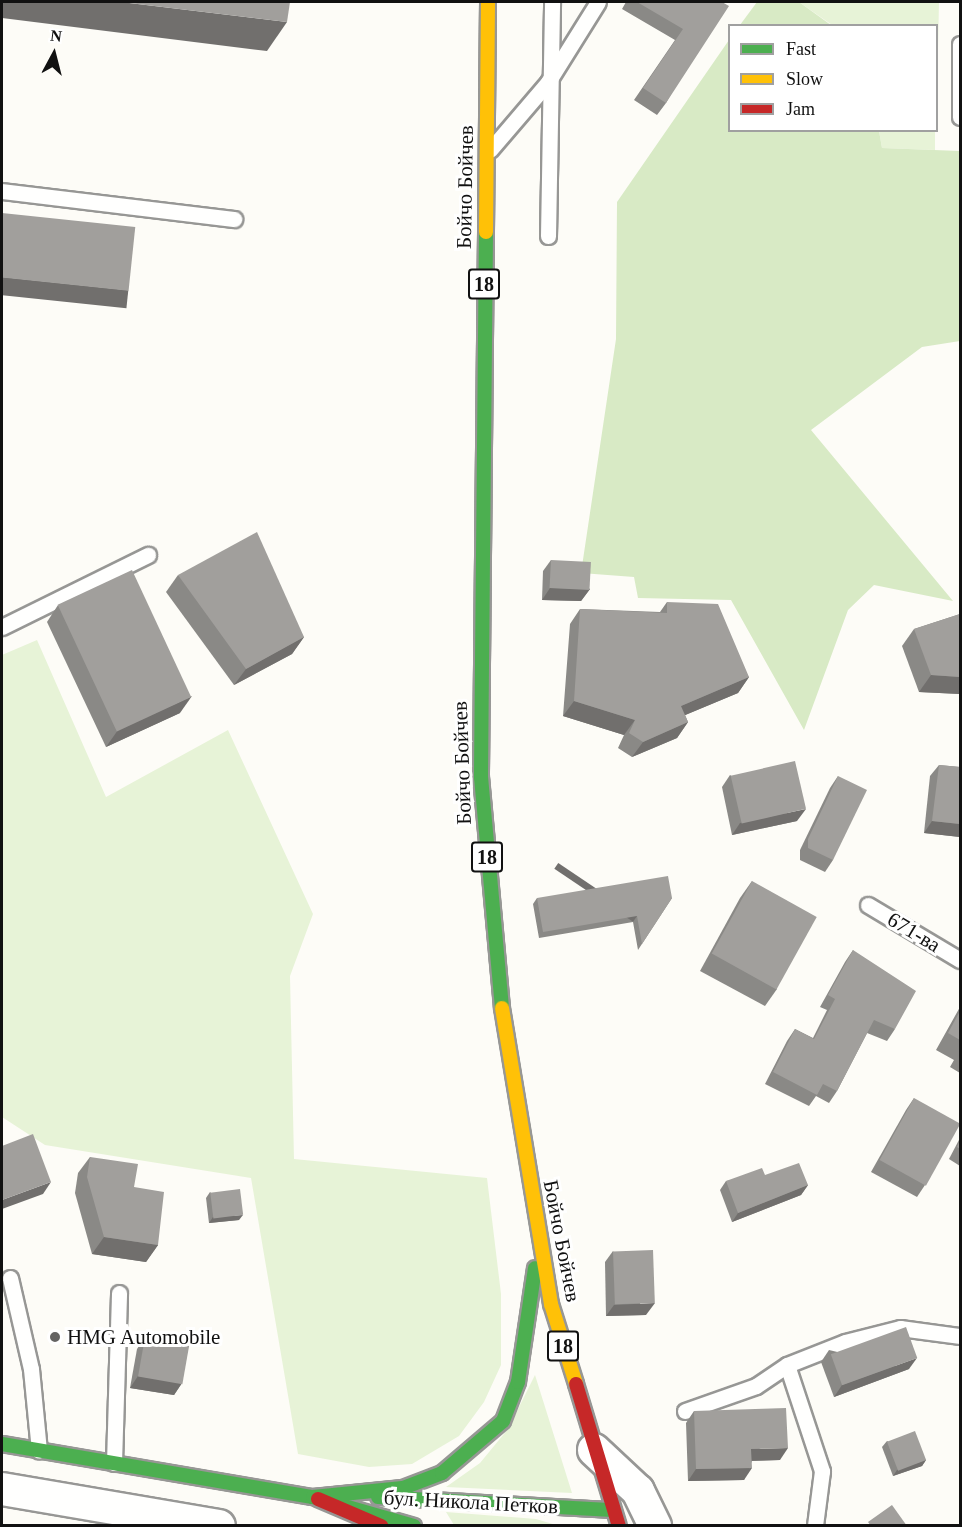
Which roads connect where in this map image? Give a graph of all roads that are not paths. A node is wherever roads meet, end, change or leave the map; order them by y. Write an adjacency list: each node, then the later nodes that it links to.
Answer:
1 (484, 2): 7 (main road, Бойчо Бойчев / 18)
2 (552, 2): 5 (lane)
3 (598, 2): 5 (lane)
4 (960, 44): 6 (lane)
5 (548, 82): 7 (lane); 10 (lane)
6 (960, 117)
7 (486, 154): 15 (main road, Бойчо Бойчев / 18)
8 (2, 191): 9 (lane)
9 (234, 219)
10 (548, 236)
11 (147, 555): 12 (lane)
12 (2, 627)
13 (868, 905): 14 (lane, 671-ва)
14 (960, 960)
15 (538, 1239): 23 (main road, Бойчо Бойчев / 18); 26 (main road)
16 (10, 1278): 22 (lane)
17 (119, 1293): 24 (lane)
18 (960, 1336): 19 (lane)
19 (787, 1365): 20 (lane); 33 (lane)
20 (685, 1411)
21 (2, 1444): 22 (main road, бул. Никола Петков)
22 (39, 1450): 24 (main road, бул. Никола Петков)
23 (594, 1450): 27 (main road, Бойчо Бойчев / 18); 32 (street)
24 (114, 1463): 26 (main road, бул. Никола Петков)
25 (2, 1490): 28 (street)
26 (313, 1497): 27 (main road, бул. Никола Петков); 29 (main road); 30 (main road, бул. Никола Петков)
27 (613, 1510): 31 (main road, 18)
28 (219, 1526)
29 (381, 1526)
30 (414, 1526)
31 (619, 1526)
32 (655, 1526)
33 (814, 1526)

